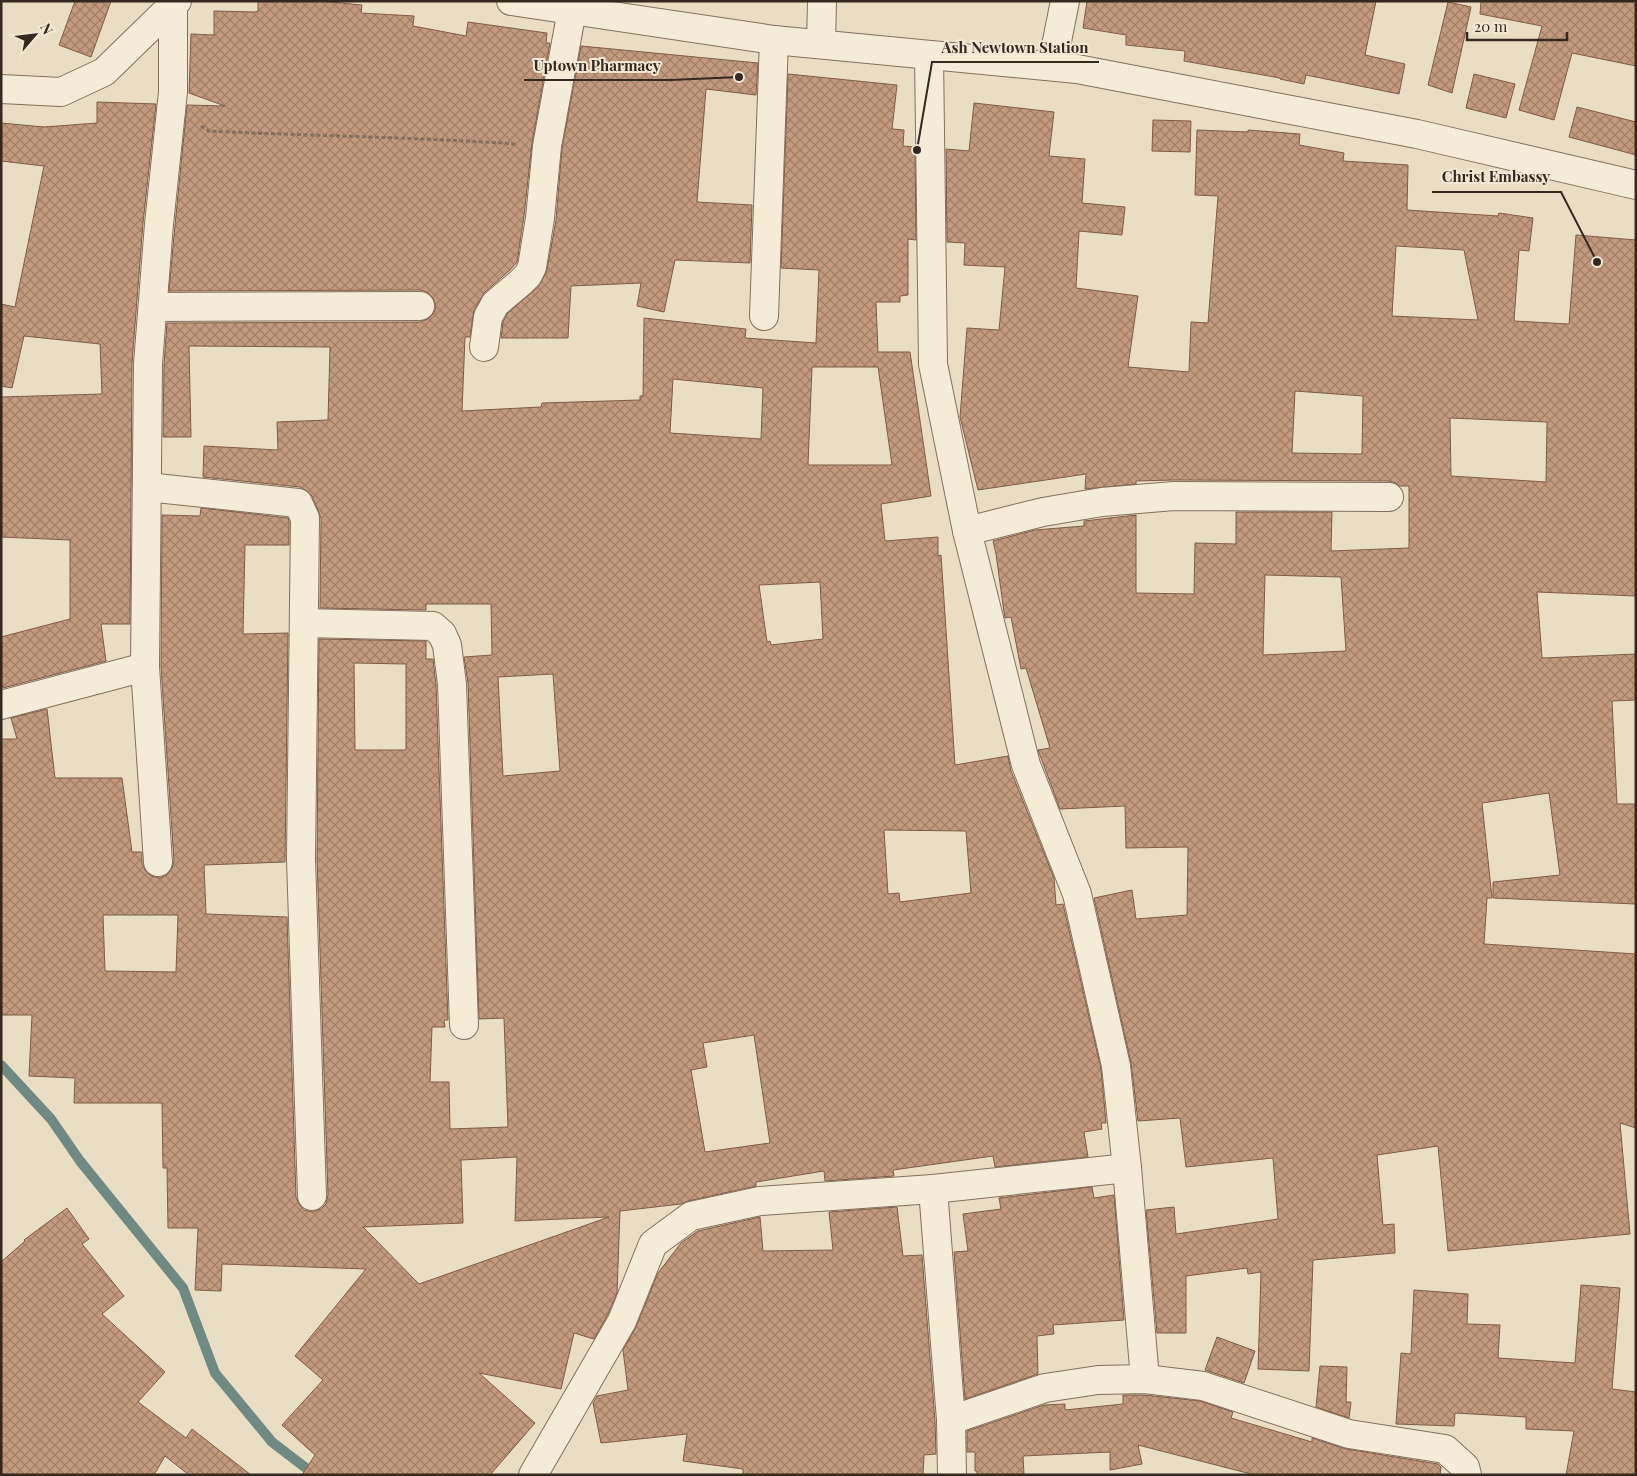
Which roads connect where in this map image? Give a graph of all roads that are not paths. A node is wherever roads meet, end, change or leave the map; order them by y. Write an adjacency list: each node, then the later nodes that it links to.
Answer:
1 (511, 1): 5 (street)
2 (822, 1): 7 (street)
3 (1065, 1): 9 (street)
4 (174, 2): 10 (street); 13 (street)
5 (572, 10): 6 (street); 15 (street)
6 (774, 40): 7 (street); 14 (street)
7 (821, 44): 8 (street)
8 (929, 55): 9 (street); 18 (street)
9 (1052, 66): 11 (street)
10 (1, 89)
11 (1636, 185)
12 (420, 306): 13 (street)
13 (153, 307): 16 (street)
14 (764, 316)
15 (484, 348)
16 (147, 486): 19 (street); 20 (street)
17 (1389, 497): 18 (street)
18 (968, 531): 24 (street)
19 (304, 623): 23 (street); 26 (street)
20 (145, 667): 21 (street); 22 (street)
21 (1, 705)
22 (158, 862)
23 (464, 1025)
24 (1127, 1168): 25 (street); 27 (street)
25 (933, 1188): 28 (street); 29 (street)
26 (312, 1196)
27 (1145, 1379): 28 (street); 31 (street)
28 (951, 1420): 30 (street)
29 (533, 1475)
30 (952, 1475)
31 (1467, 1475)

